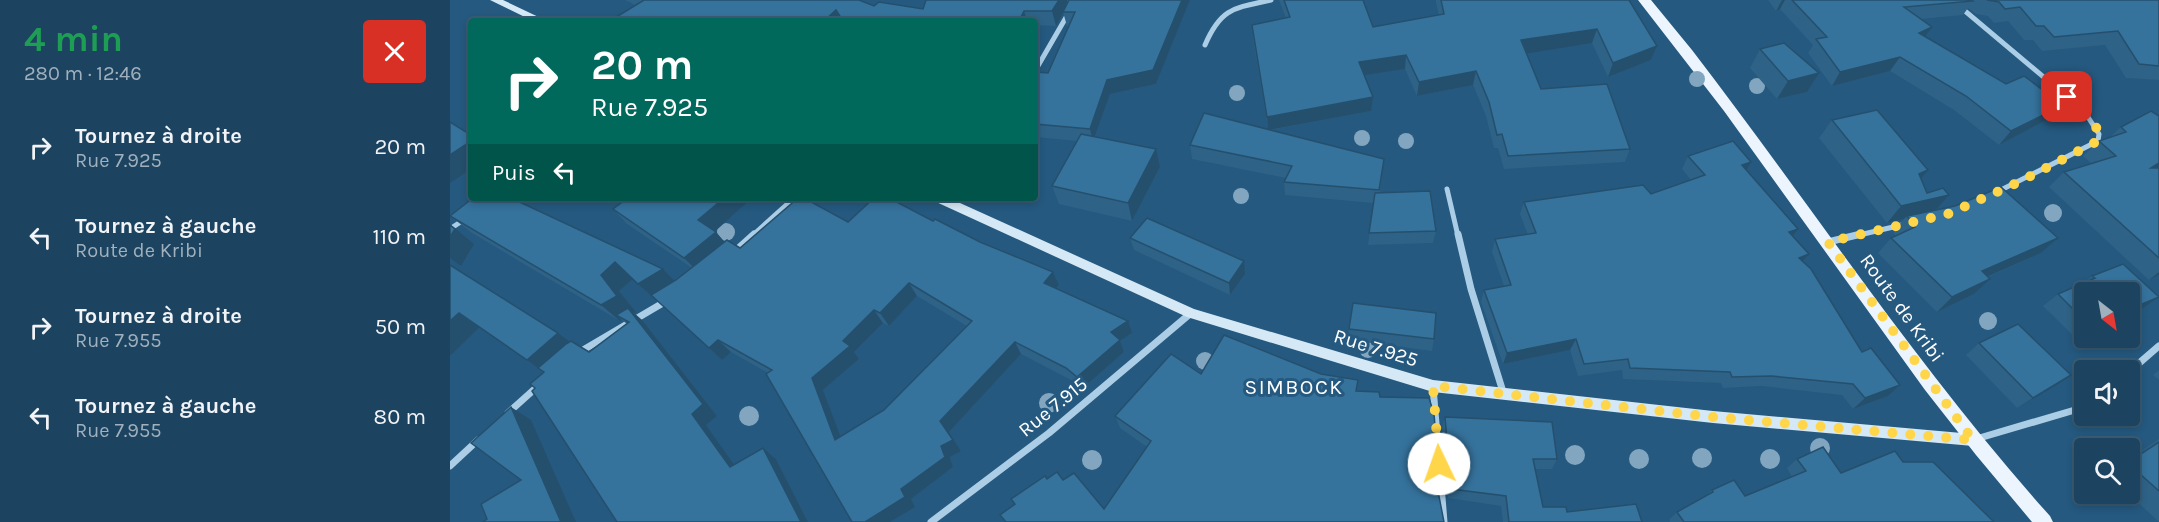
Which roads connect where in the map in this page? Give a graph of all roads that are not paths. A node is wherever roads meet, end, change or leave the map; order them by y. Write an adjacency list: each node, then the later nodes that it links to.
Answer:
1 (495, 0): 6 (street)
2 (1271, 0): 7 (street)
3 (1644, 0): 16 (main road, Route de Kribi)
4 (1952, 0): 10 (street)
5 (1068, 14): 8 (street)
6 (535, 18)
7 (1205, 45)
8 (1038, 66)
9 (1447, 189): 25 (street)
10 (1988, 196)
11 (791, 201): 17 (street)
12 (959, 202): 19 (street, Rue 7.925)
13 (471, 216): 15 (street)
14 (1915, 222): 16 (street)
15 (450, 229)
16 (1828, 242): 29 (main road, Route de Kribi)
17 (730, 255)
18 (678, 294): 21 (street)
19 (1191, 314): 24 (street, Rue 7.925); 31 (street, Rue 7.915)
20 (2159, 346): 22 (street)
21 (571, 359)
22 (2140, 362)
23 (547, 379): 27 (street)
24 (1433, 386): 25 (street, Rue 7.925); 32 (street)
25 (1504, 396): 29 (street, Rue 7.925)
26 (2074, 410): 29 (street)
27 (499, 422)
28 (483, 436): 30 (street)
29 (1973, 440): 33 (main road, Route de Kribi)
30 (450, 466)
31 (931, 522)
32 (1444, 522)
33 (2044, 522)

